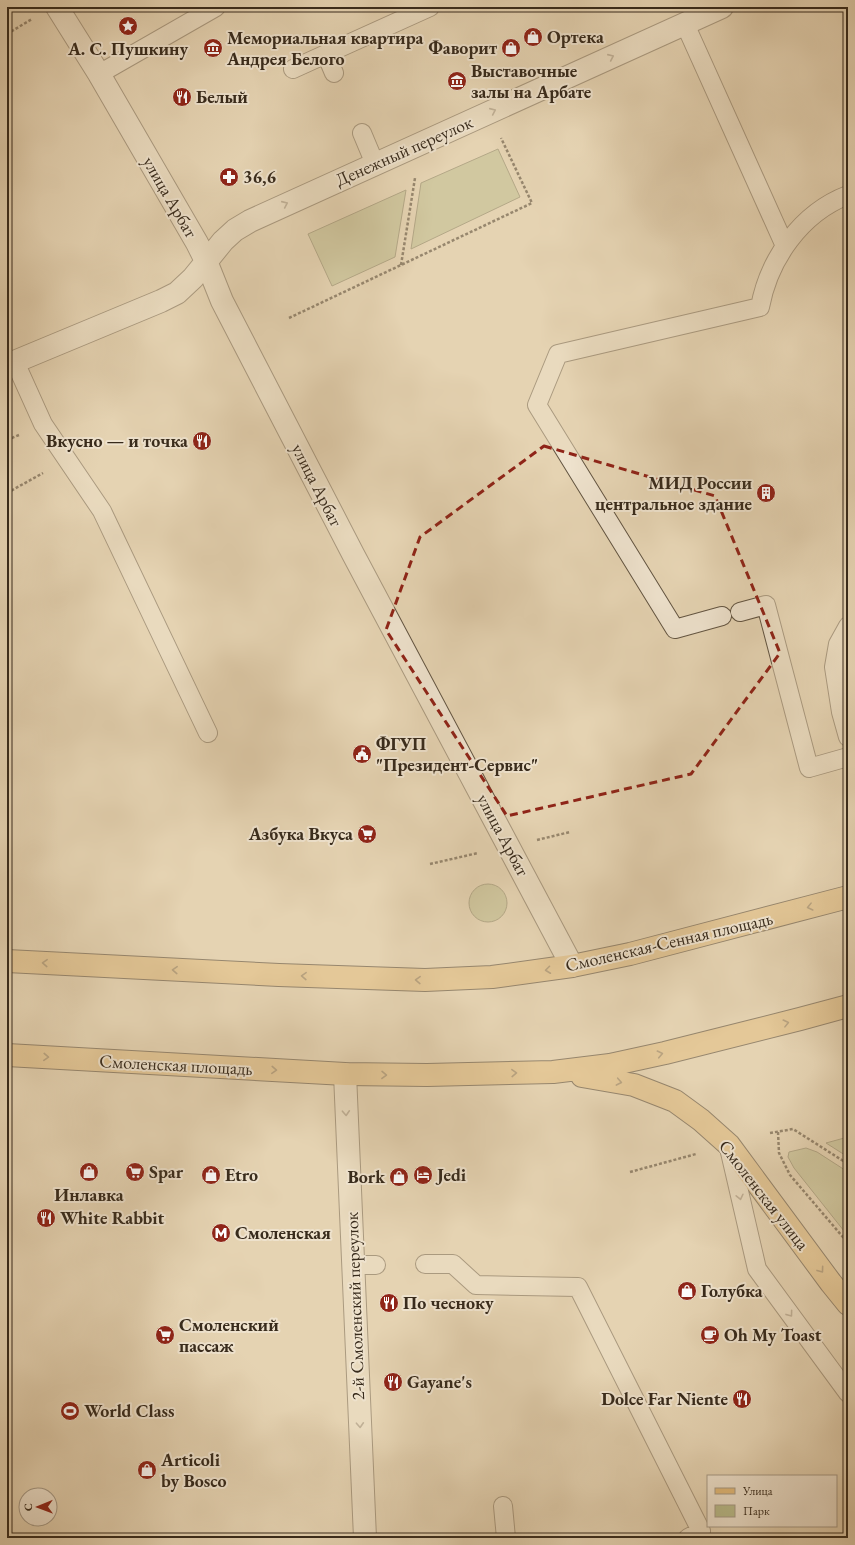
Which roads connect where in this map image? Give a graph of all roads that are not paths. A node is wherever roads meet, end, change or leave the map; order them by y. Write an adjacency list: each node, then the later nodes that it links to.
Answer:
1 (57, 7): 9 (street, улица Арбат)
2 (216, 7): 9 (lane)
3 (430, 7): 6 (lane)
4 (722, 7): 5 (street, Денежный переулок)
5 (685, 24): 11 (street, Денежный переулок, one-way to 5); 13 (lane)
6 (326, 54): 7 (lane); 8 (lane)
7 (293, 69)
8 (334, 72)
9 (98, 74): 14 (street, улица Арбат)
10 (362, 133): 11 (lane)
11 (375, 164): 14 (street, Денежный переулок, one-way to 11)
12 (848, 195): 13 (lane)
13 (785, 246): 17 (lane)
14 (202, 252): 15 (street, Денежный переулок); 24 (street, улица Арбат)
15 (11, 364): 19 (lane)
16 (740, 612): 21 (lane)
17 (722, 616)
18 (848, 626): 20 (lane)
19 (208, 733)
20 (848, 737)
21 (848, 757)
22 (848, 897): 24 (main road, Смоленская-Сенная площадь, one-way to 24)
23 (7, 961): 24 (main road, Смоленская-Сенная площадь, one-way to 23)
24 (572, 966)
25 (848, 1006): 27 (main road, one-way to 25)
26 (7, 1055): 28 (main road, Смоленская площадь, one-way to 28)
27 (553, 1072): 28 (main road, one-way to 27); 29 (main road, Смоленская улица, one-way to 29)
28 (345, 1074): 32 (street, 2-й Смоленский переулок, one-way to 32)
29 (729, 1145): 33 (main road, Смоленская улица, one-way to 33); 34 (lane, one-way to 34)
30 (376, 1264): 32 (lane)
31 (425, 1264): 38 (lane)
32 (353, 1265): 36 (street, 2-й Смоленский переулок, one-way to 36)
33 (848, 1304)
34 (848, 1393)
35 (504, 1506): 37 (lane)
36 (365, 1538)
37 (506, 1538)
38 (688, 1538)

